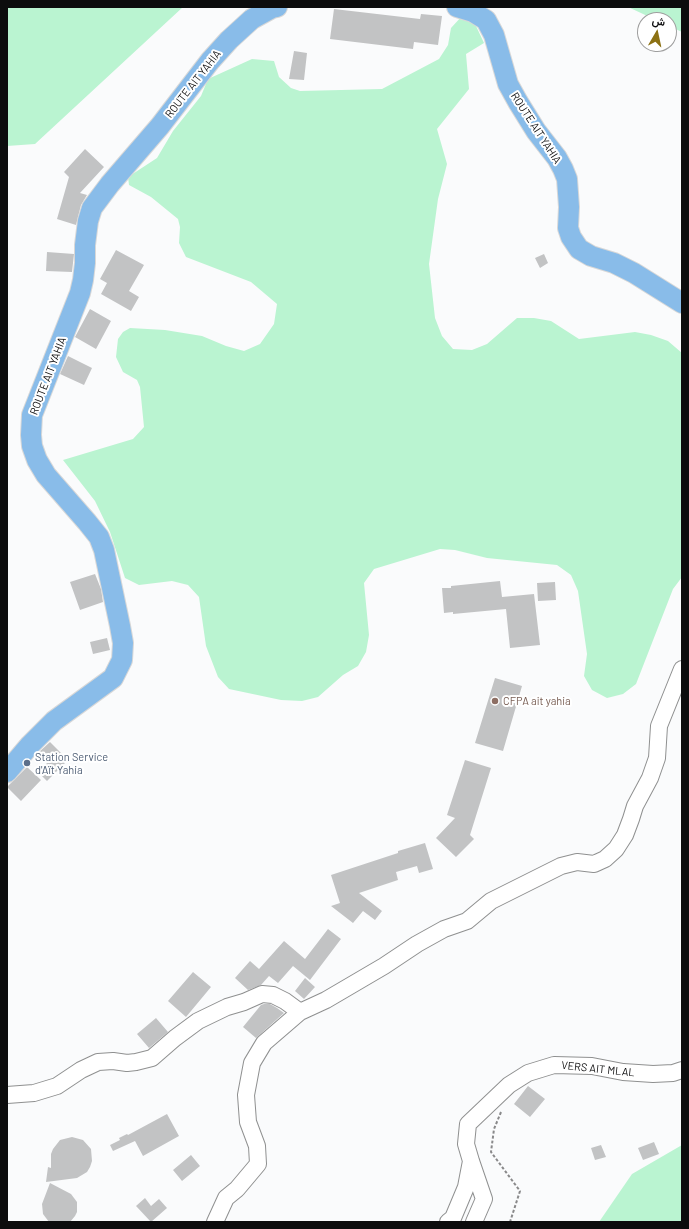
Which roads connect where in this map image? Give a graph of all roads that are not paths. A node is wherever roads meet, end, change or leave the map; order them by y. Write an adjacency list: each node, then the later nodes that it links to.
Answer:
1 (277, 7): 5 (main road, ROUTE AIT YAHIA)
2 (457, 7): 3 (main road, ROUTE AIT YAHIA)
3 (682, 303)
4 (682, 669): 6 (street)
5 (7, 772)
6 (300, 1012): 8 (street); 10 (street)
7 (682, 1070): 9 (street, VERS AIT MLAL)
8 (7, 1095)
9 (471, 1161): 11 (street); 12 (street, VERS AIT MLAL)
10 (215, 1222)
11 (448, 1222)
12 (474, 1222)

